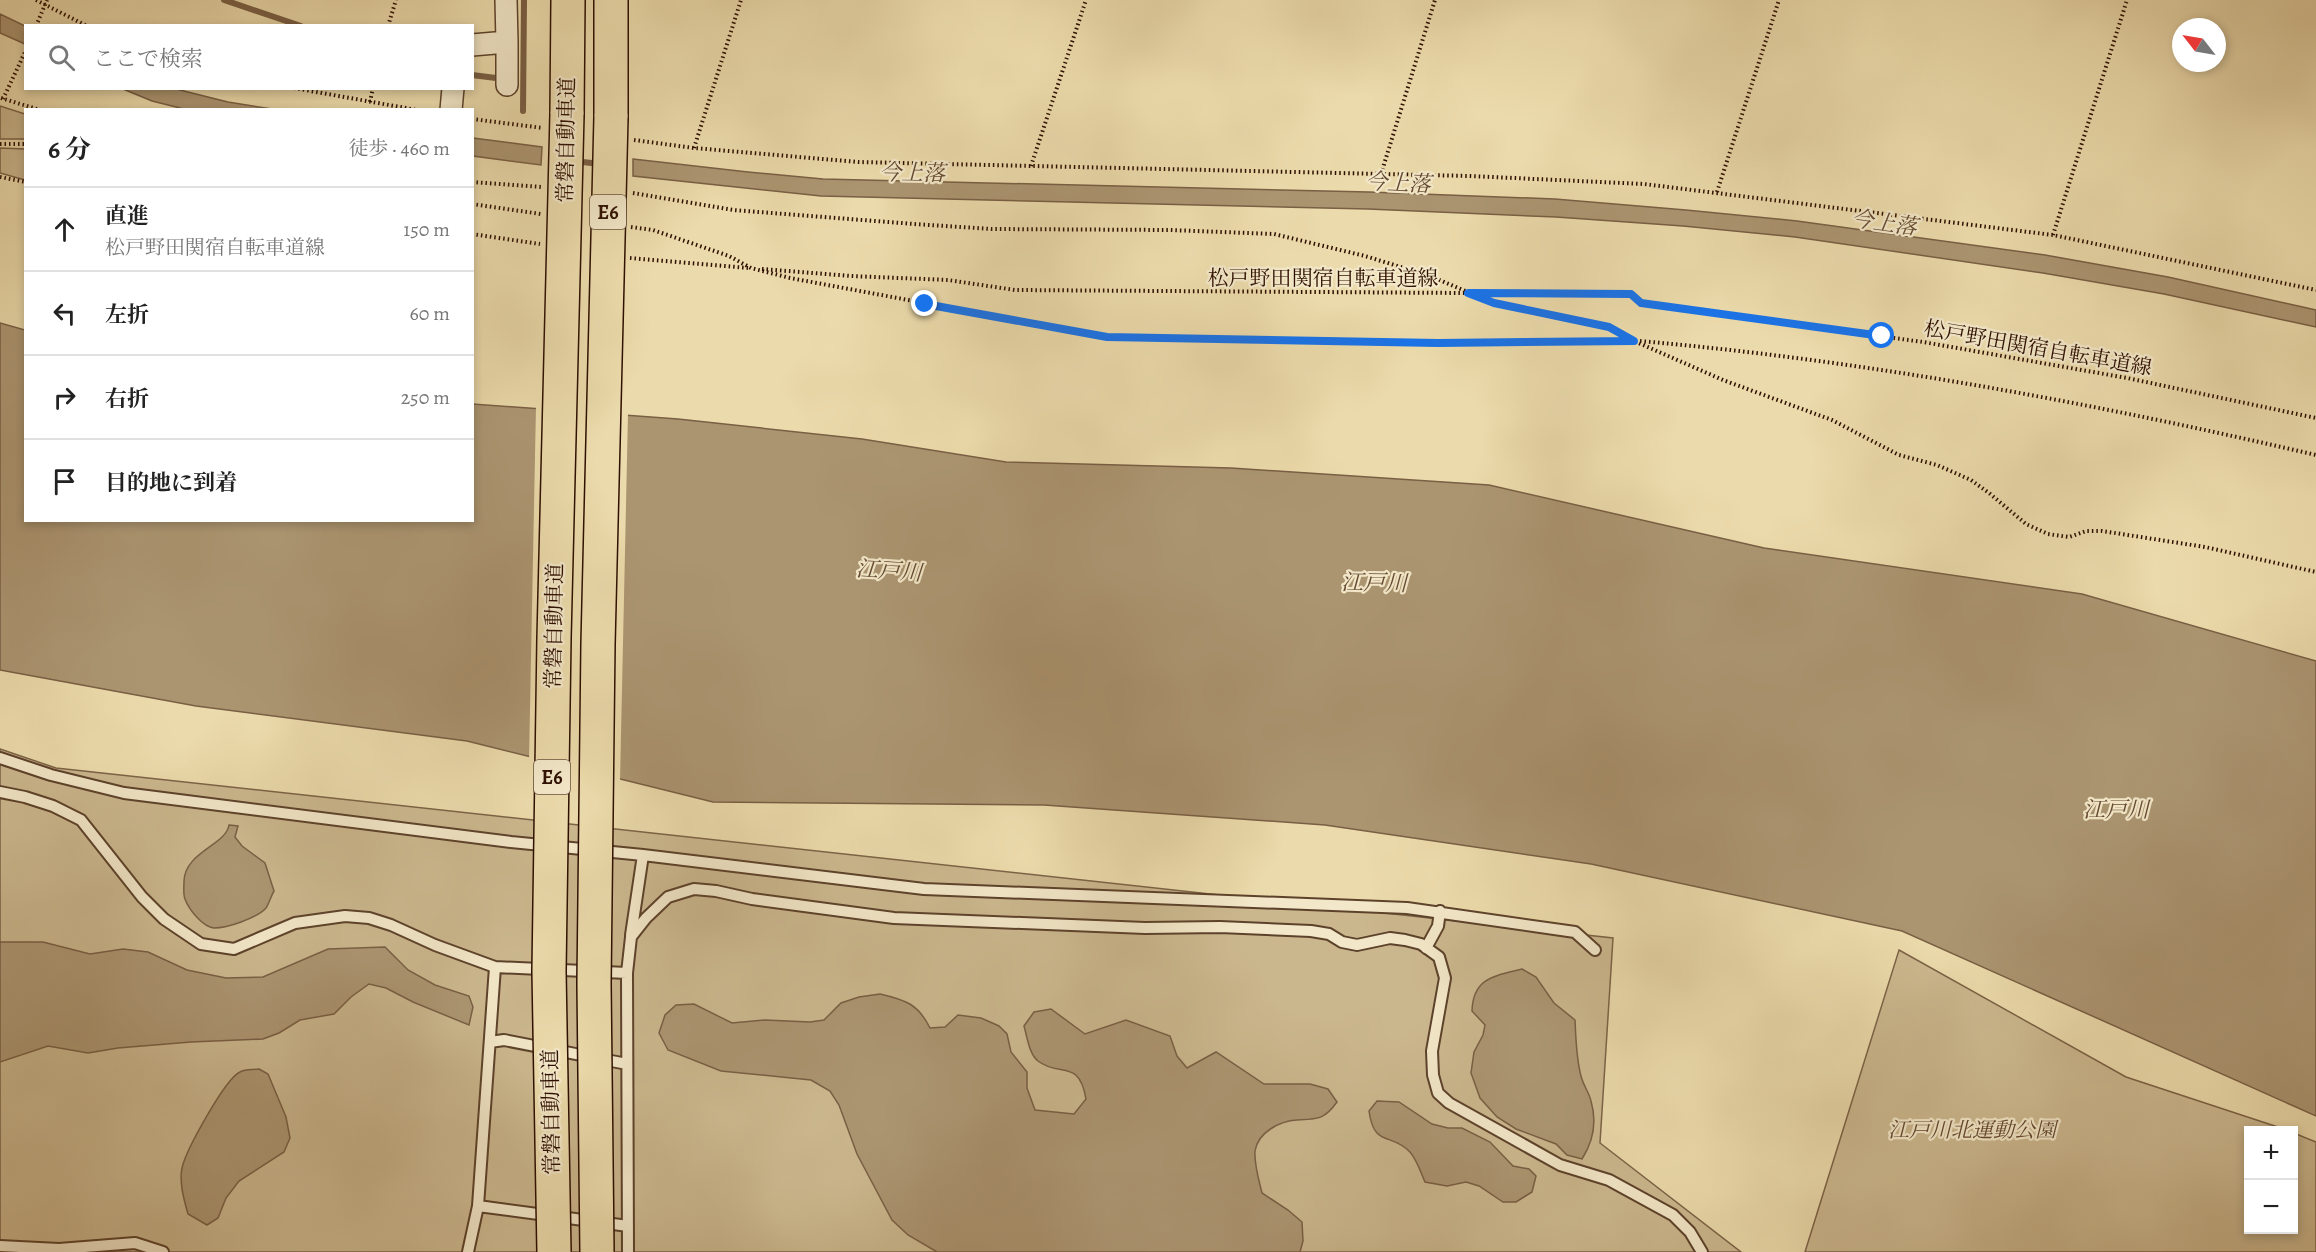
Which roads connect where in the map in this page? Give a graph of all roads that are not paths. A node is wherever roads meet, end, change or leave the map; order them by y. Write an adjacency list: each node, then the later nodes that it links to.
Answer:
1 (506, 0): 5 (street)
2 (562, 0): 7 (highway)
3 (568, 0): 7 (highway, 常磐自動車道 / E6)
4 (611, 0): 28 (highway, 常磐自動車道 / E6, bridge)
5 (507, 42): 6 (street); 8 (street)
6 (474, 45)
7 (567, 73): 27 (highway, 常磐自動車道 / E6, bridge)
8 (507, 85)
9 (453, 90): 10 (street)
10 (451, 108)
11 (0, 758): 13 (lane)
12 (0, 792): 18 (lane)
13 (643, 855): 14 (lane); 15 (lane)
14 (1440, 911): 16 (lane); 17 (lane)
15 (631, 937): 16 (lane); 19 (lane)
16 (1426, 948): 30 (lane)
17 (1594, 950)
18 (495, 966): 19 (lane); 20 (lane)
19 (627, 973): 21 (lane)
20 (490, 1042): 21 (lane); 22 (lane)
21 (627, 1064): 23 (lane)
22 (478, 1206): 23 (lane); 26 (lane)
23 (628, 1226): 29 (lane)
24 (0, 1246): 25 (lane)
25 (163, 1252)
26 (468, 1252)
27 (554, 1252)
28 (597, 1252)
29 (628, 1252)
30 (1702, 1252)

